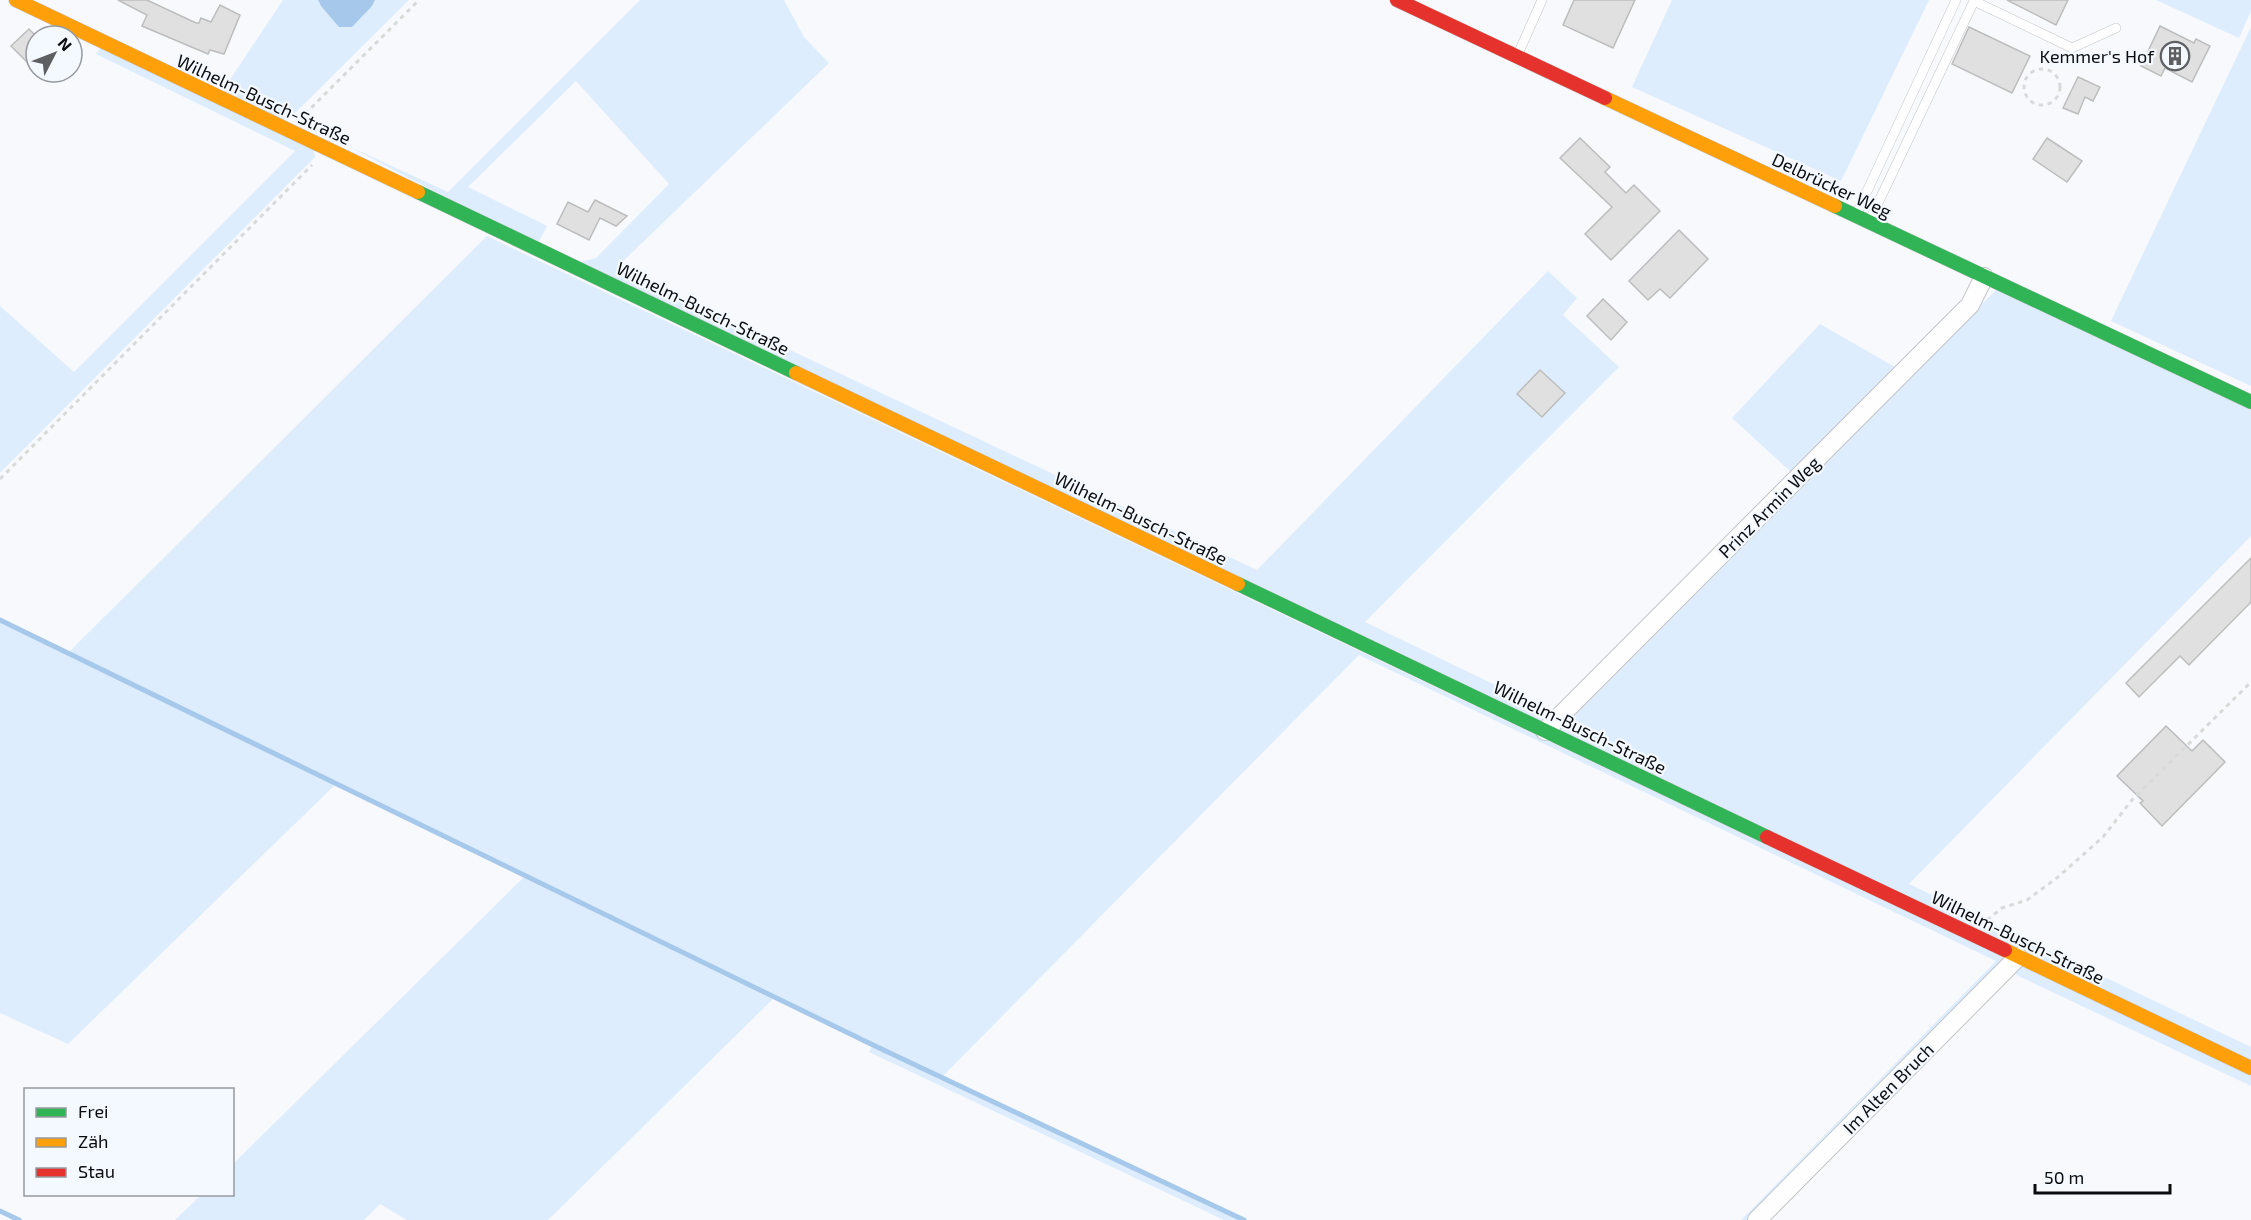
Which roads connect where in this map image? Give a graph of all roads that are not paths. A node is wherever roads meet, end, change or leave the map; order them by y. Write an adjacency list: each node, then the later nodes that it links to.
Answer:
1 (16, 0): 11 (street, Wilhelm-Busch-Straße)
2 (1397, 0): 6 (street, Delbrücker Weg)
3 (1542, 0): 6 (lane)
4 (1956, 0): 7 (lane)
5 (2116, 28): 8 (lane)
6 (1517, 56): 7 (street, Delbrücker Weg)
7 (1856, 216): 8 (street, Delbrücker Weg)
8 (1869, 222): 9 (street, Delbrücker Weg)
9 (1984, 277): 10 (street, Delbrücker Weg); 11 (street, Prinz Armin Weg)
10 (2251, 402)
11 (1545, 731): 12 (street, Wilhelm-Busch-Straße)
12 (2018, 957): 13 (street, Wilhelm-Busch-Straße); 14 (street, Im Alten Bruch)
13 (2251, 1068)
14 (1757, 1220)

